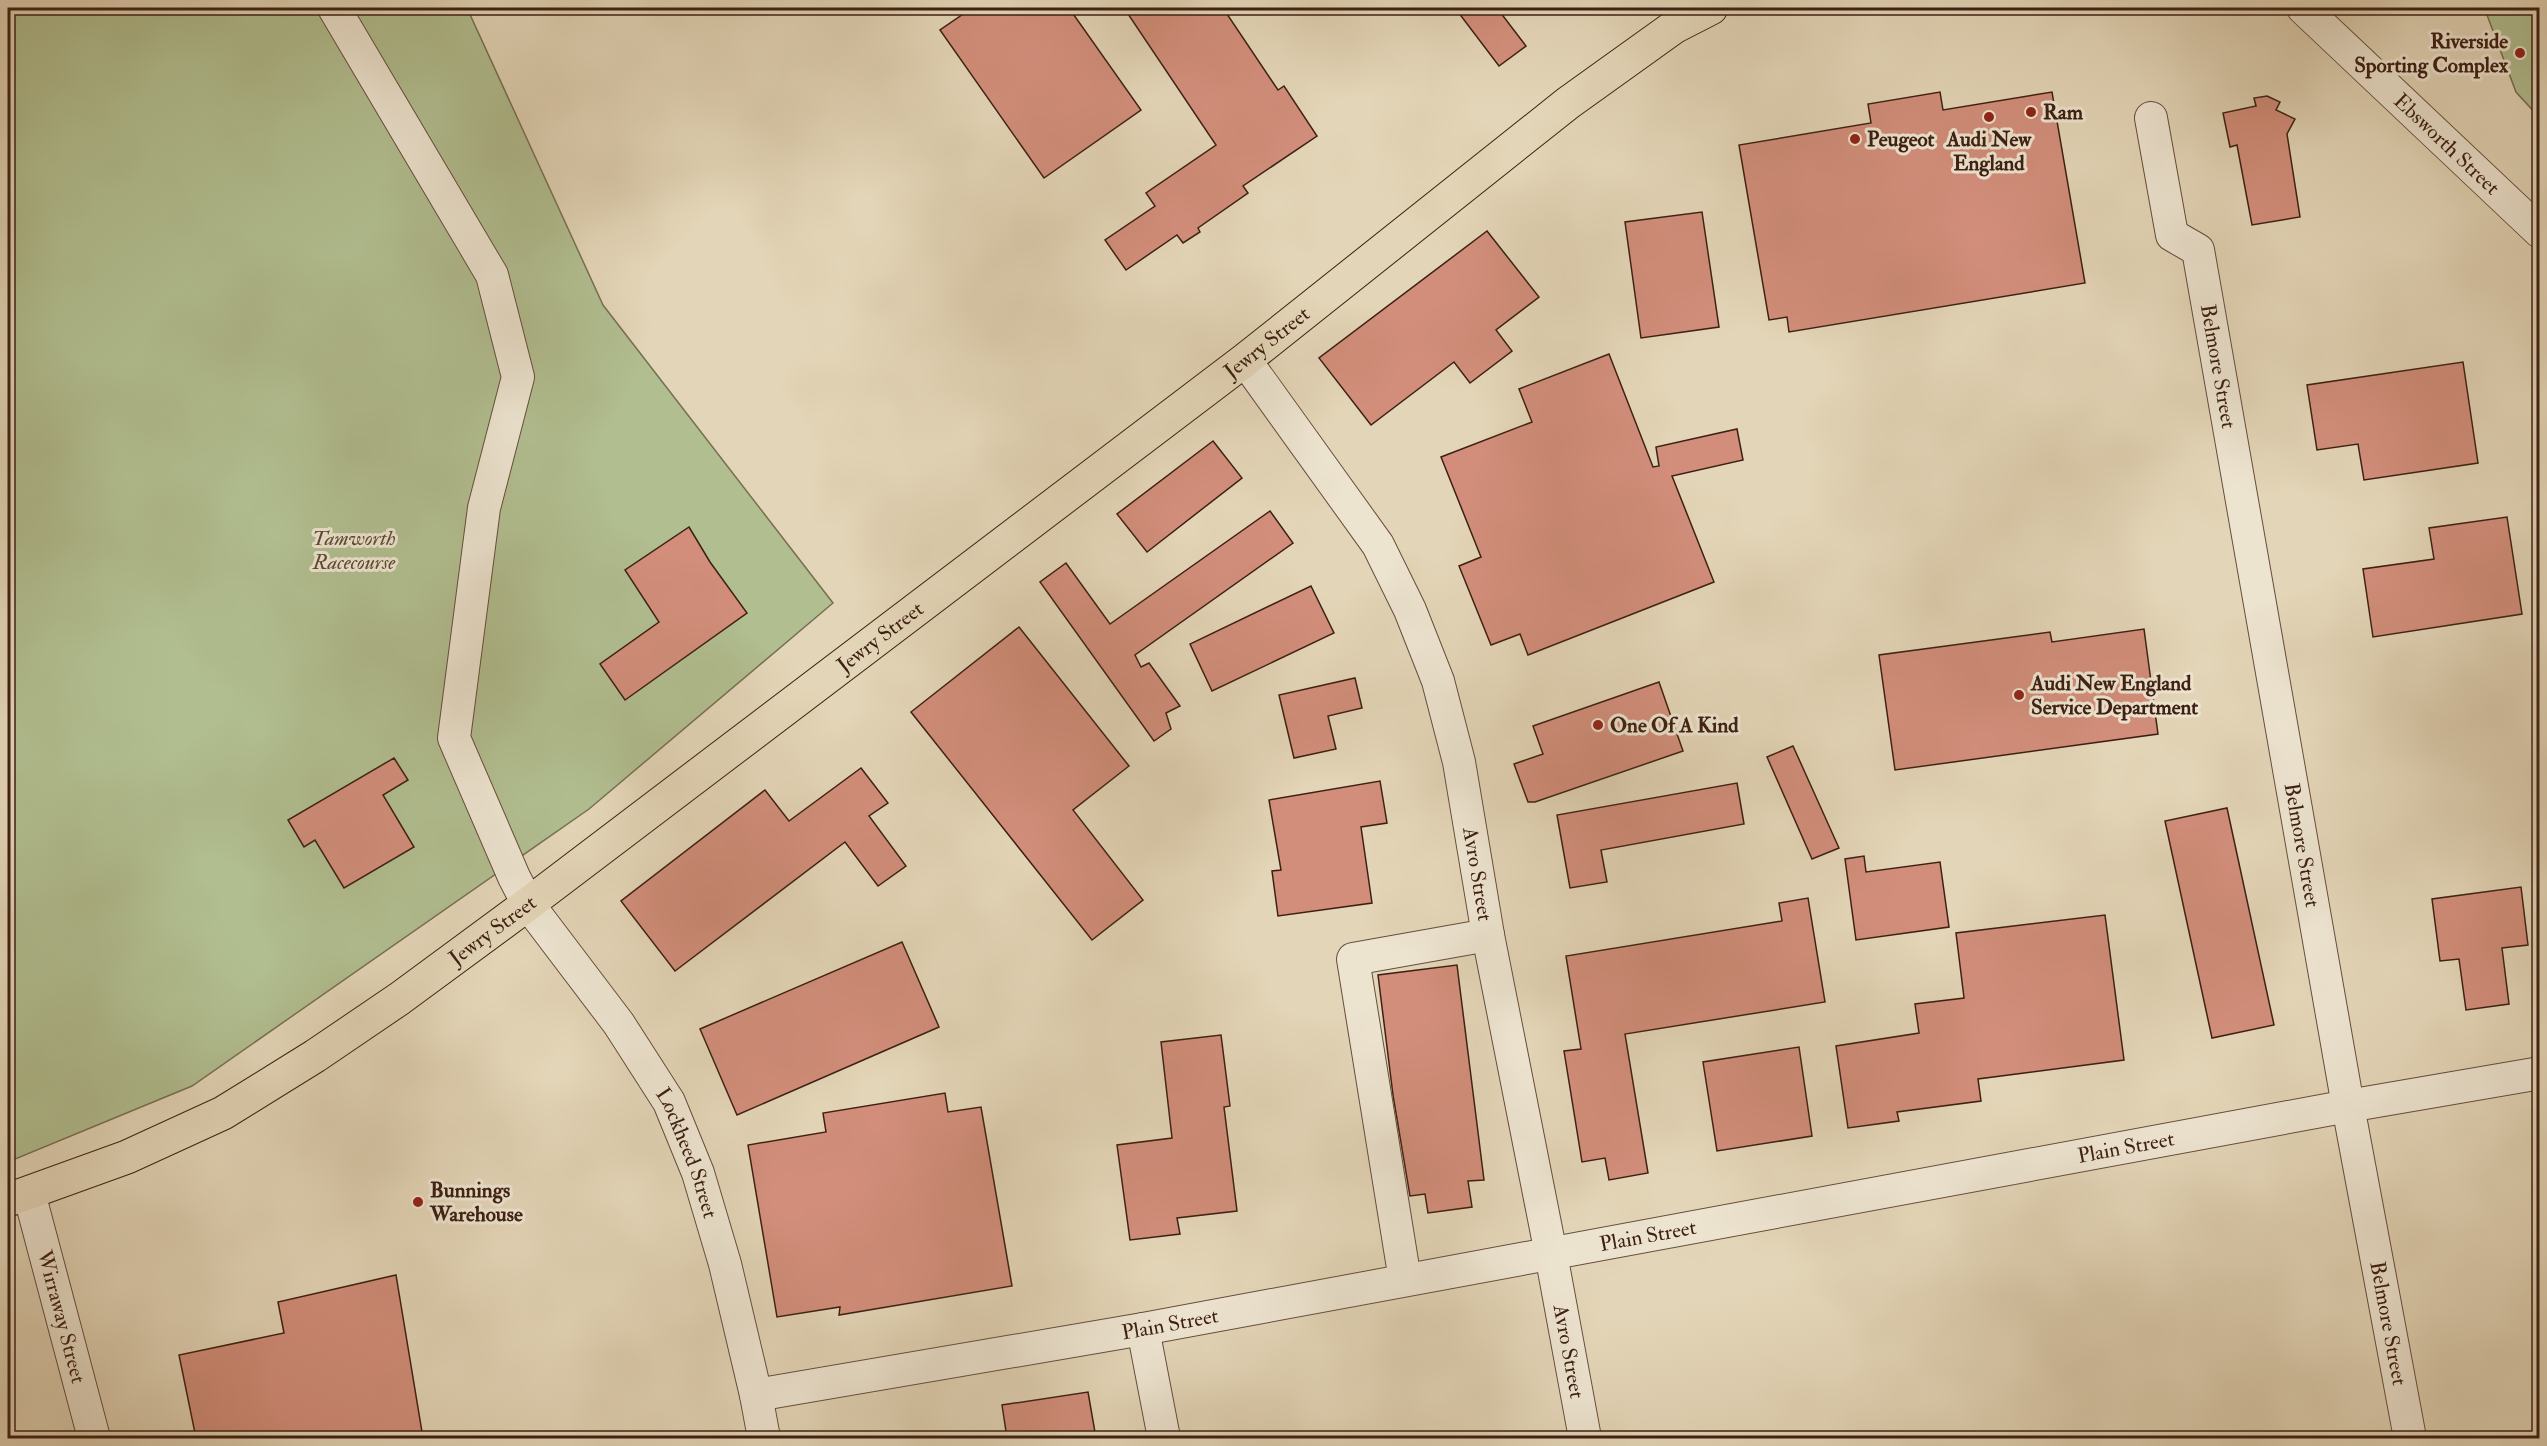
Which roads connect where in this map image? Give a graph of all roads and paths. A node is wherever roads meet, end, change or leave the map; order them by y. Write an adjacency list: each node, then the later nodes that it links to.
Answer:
1 (333, 8): 7 (street, Lockheed Street)
2 (1711, 8): 6 (main road, Jewry Street)
3 (2302, 8): 5 (street, Ebsworth Street)
4 (2151, 117): 10 (street, Belmore Street)
5 (2540, 232)
6 (1245, 360): 7 (main road, Jewry Street); 8 (street, Avro Street)
7 (528, 904): 11 (main road, Jewry Street); 15 (street, Lockheed Street)
8 (1488, 935): 12 (street, Avro Street); 13 (street)
9 (2540, 1073): 10 (street, Plain Street)
10 (2348, 1106): 12 (street, Plain Street); 20 (street, Belmore Street)
11 (18, 1196): 16 (street, Wirraway Street)
12 (1551, 1254): 13 (street, Plain Street); 19 (street, Avro Street)
13 (1406, 1280): 14 (street, Plain Street)
14 (1143, 1329): 15 (street, Plain Street); 18 (street)
15 (756, 1395): 17 (street, Lockheed Street)
16 (94, 1438)
17 (764, 1438)
18 (1164, 1438)
19 (1585, 1438)
20 (2410, 1438)

